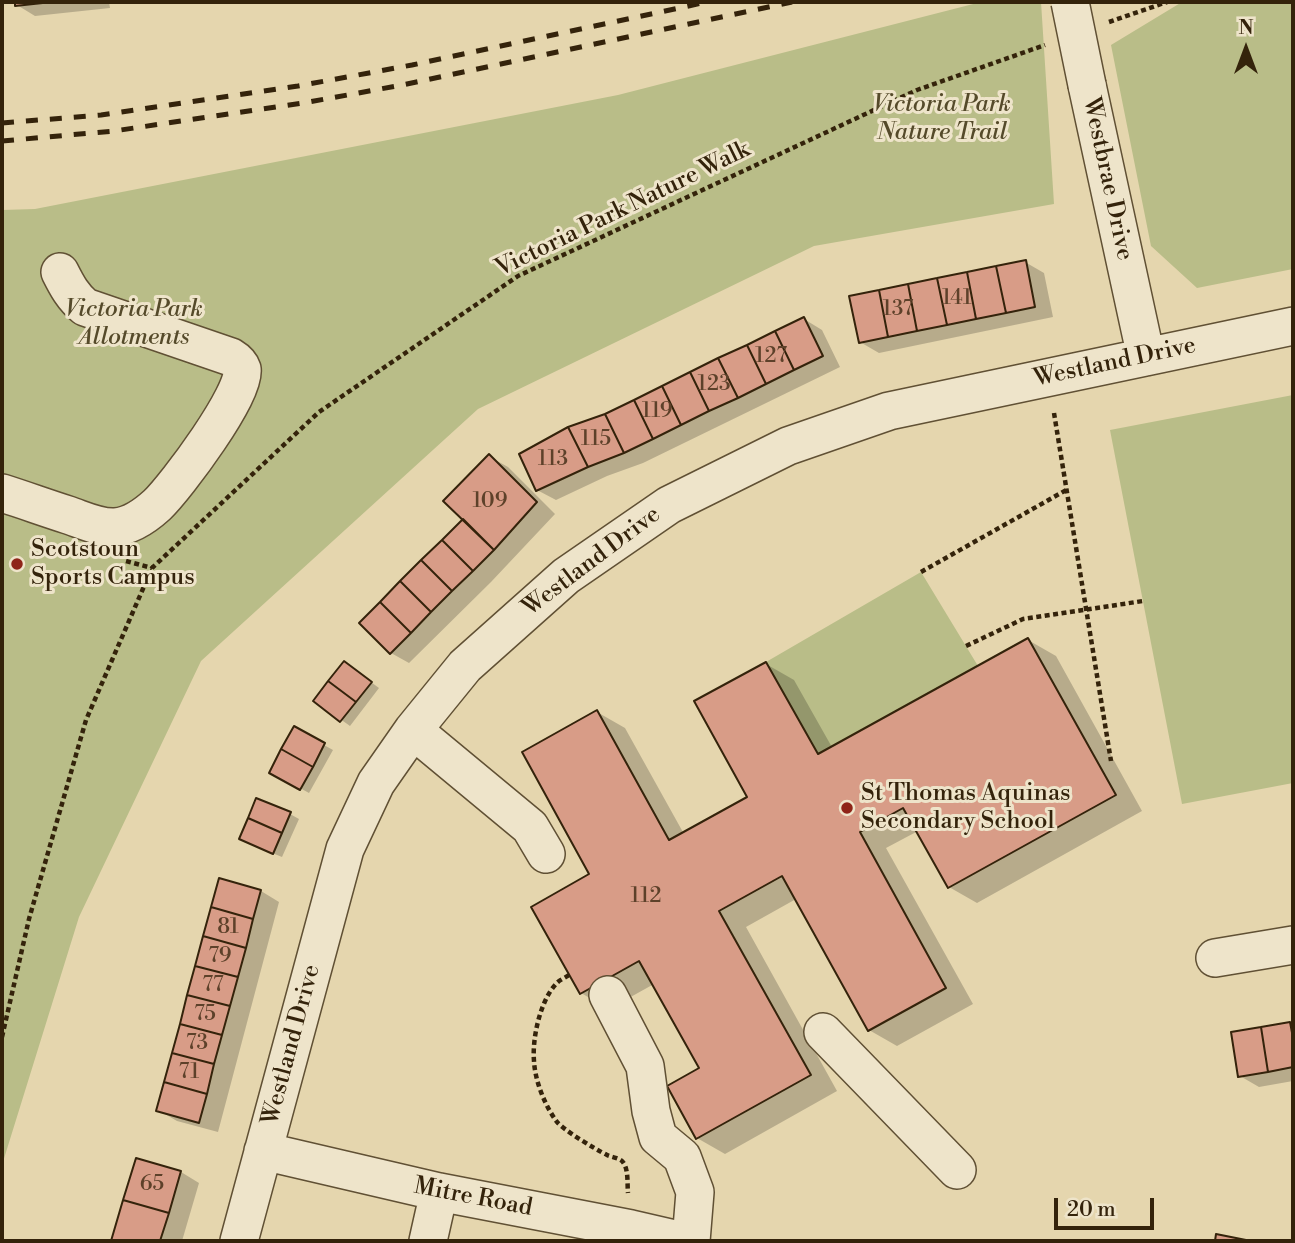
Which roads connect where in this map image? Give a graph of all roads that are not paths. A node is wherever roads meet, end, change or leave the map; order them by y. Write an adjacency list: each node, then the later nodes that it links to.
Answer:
1 (1070, 2): 4 (street, Westbrae Drive, bridge)
2 (60, 272): 5 (street)
3 (1293, 327): 4 (street, Westland Drive)
4 (1146, 357): 6 (street, Westland Drive)
5 (2, 493)
6 (413, 730): 7 (street); 12 (street, Westland Drive)
7 (546, 854)
8 (1293, 945): 9 (street)
9 (1215, 958)
10 (608, 995): 18 (street)
11 (823, 1032): 13 (street)
12 (263, 1152): 14 (street, Mitre Road); 15 (street, Westland Drive)
13 (957, 1170)
14 (439, 1192): 16 (street); 17 (street, Mitre Road)
15 (239, 1241)
16 (428, 1241)
17 (683, 1241)
18 (691, 1241)

